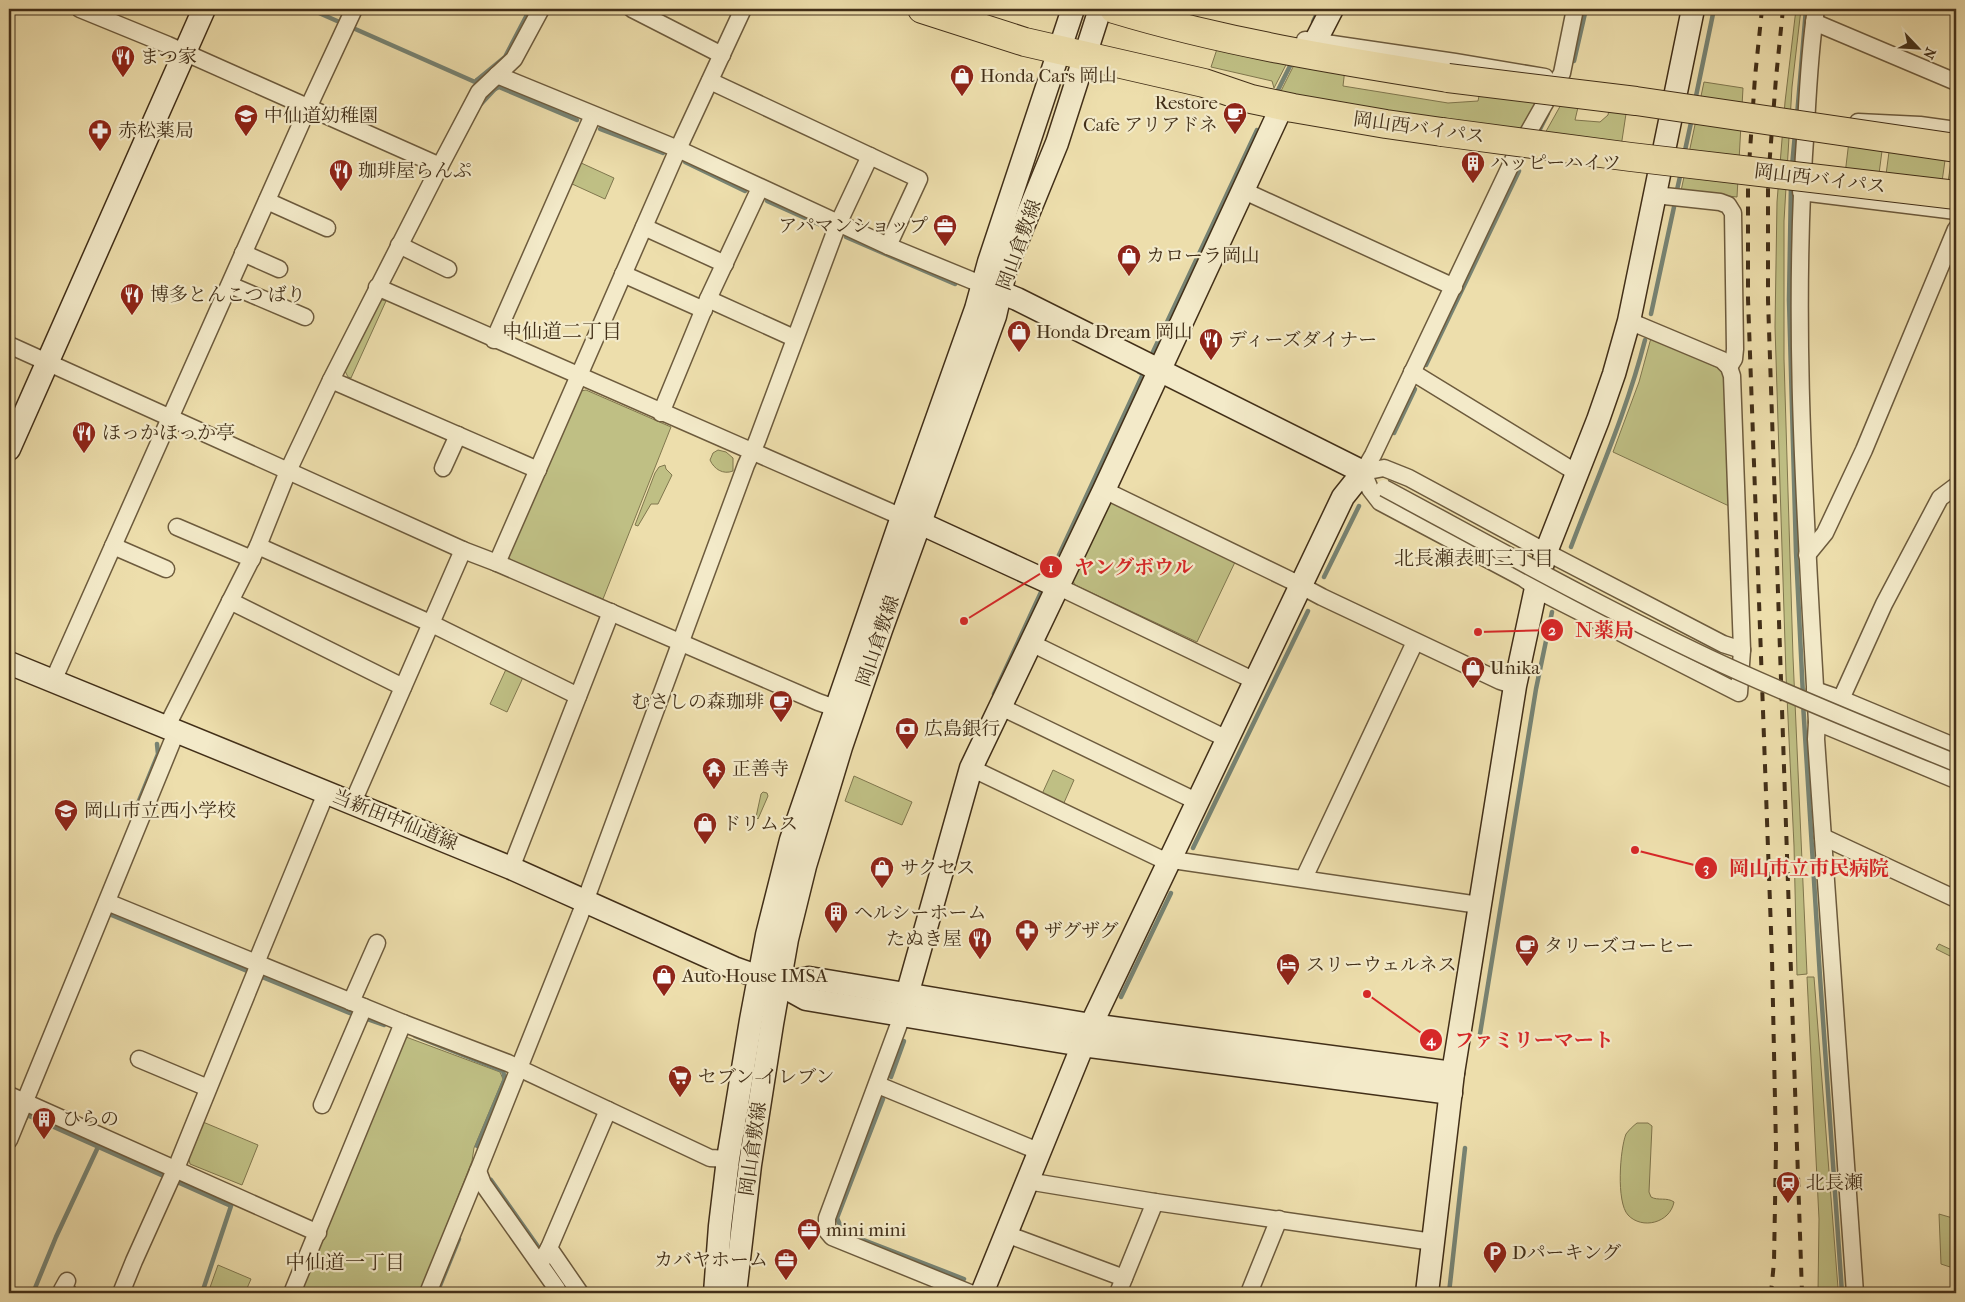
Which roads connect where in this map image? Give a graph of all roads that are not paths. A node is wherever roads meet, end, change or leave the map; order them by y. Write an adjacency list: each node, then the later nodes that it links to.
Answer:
1 (80, 9): 18 (street)
2 (204, 9): 18 (street)
3 (541, 9): 21 (street)
4 (632, 9): 19 (street)
5 (743, 9): 19 (street)
6 (922, 9): 17 (highway, 岡山西バイパス)
7 (1073, 9): 17 (street, 岡山倉敷線)
8 (1100, 9): 17 (street, 岡山倉敷線)
9 (1114, 9): 15 (highway)
10 (1332, 9): 16 (street)
11 (1575, 9): 20 (street)
12 (1693, 9): 25 (street)
13 (1815, 15): 23 (street); 29 (street)
14 (349, 19): 26 (street)
15 (1197, 31): 16 (street); 31 (highway, bridge)
16 (1315, 42): 20 (street)
17 (1073, 52): 24 (highway, 岡山西バイパス); 57 (street, 岡山倉敷線)
18 (184, 53): 26 (street); 64 (street)
19 (722, 55): 22 (street)
20 (1558, 79): 25 (street); 33 (street)
21 (489, 81): 27 (street); 35 (street)
22 (710, 81): 32 (street); 34 (street)
23 (1956, 82)
24 (1204, 83): 28 (street); 40 (highway, 岡山西バイパス, bridge)
25 (1674, 96): 36 (street)
26 (308, 108): 35 (street); 41 (street)
27 (592, 115): 32 (street); 62 (street)
28 (1277, 117): 33 (street); 38 (street)
29 (1806, 120): 30 (street); 39 (street)
30 (1956, 130)
31 (1956, 148)
32 (678, 150): 37 (street); 44 (street)
33 (1516, 154): 36 (street); 55 (street)
34 (870, 156): 43 (street); 47 (street)
35 (440, 166): 48 (street)
36 (1657, 184): 60 (street); 65 (street)
37 (760, 188): 43 (street); 50 (street)
38 (1242, 190): 55 (street); 66 (street)
39 (1800, 192): 42 (street); 88 (street)
40 (1956, 195)
41 (267, 201): 45 (street); 49 (street)
42 (1956, 211)
43 (838, 224): 47 (street); 61 (street)
44 (644, 227): 50 (street); 53 (street)
45 (327, 228)
46 (1956, 230): 88 (street)
47 (888, 246): 57 (street)
48 (403, 247): 52 (street); 56 (street)
49 (244, 253): 51 (street); 54 (street)
50 (725, 264): 58 (street)
51 (279, 269)
52 (448, 269)
53 (623, 274): 58 (street); 68 (street)
54 (230, 285): 59 (street); 71 (street)
55 (1454, 287): 67 (street)
56 (377, 288): 62 (street); 69 (street)
57 (992, 288): 66 (street); 82 (street, 岡山倉敷線)
58 (706, 305): 61 (street); 70 (street)
59 (304, 317)
60 (1629, 321): 65 (street); 79 (street)
61 (794, 338): 74 (street)
62 (494, 340): 68 (street)
63 (9, 345): 64 (street)
64 (48, 362): 71 (street); 73 (street)
65 (1729, 366): 100 (street)
66 (1160, 370): 78 (street); 81 (street)
67 (1412, 372): 78 (street); 79 (street)
68 (579, 377): 70 (street); 76 (street)
69 (331, 380): 72 (street); 77 (street)
70 (661, 413): 74 (street)
71 (170, 418): 77 (street); 84 (street)
72 (458, 435): 75 (street); 76 (street)
73 (9, 449)
74 (751, 452): 82 (street); 97 (street)
75 (443, 468)
76 (538, 470): 89 (street)
77 (288, 471): 85 (street); 86 (street)
78 (1363, 472): 87 (street); 92 (street); 93 (street); 115 (street, bridge)
79 (1577, 473): 87 (street)
80 (1956, 486): 108 (street)
81 (1104, 490): 91 (street); 92 (street)
82 (911, 520): 91 (street); 110 (street, 岡山倉敷線)
83 (177, 527): 86 (street)
84 (113, 546): 90 (street); 102 (street)
85 (463, 550): 89 (street); 96 (street)
86 (255, 552): 94 (street); 96 (street)
87 (1546, 552): 93 (street); 100 (street)
88 (1807, 554): 106 (street)
89 (497, 563): 95 (street)
90 (166, 569)
91 (1057, 586): 99 (street); 103 (street)
92 (1302, 586): 98 (street); 103 (street)
93 (1536, 588): 100 (street); 104 (street)
94 (230, 601): 105 (street); 112 (street)
95 (610, 612): 97 (street); 107 (street)
96 (430, 623): 105 (street); 107 (street)
97 (681, 642): 110 (street); 126 (street)
98 (1415, 642): 104 (street); 124 (street)
99 (1031, 643): 109 (street); 113 (street)
100 (1742, 650)
101 (9, 662): 102 (street, 当新田中仙道線)
102 (53, 681): 112 (street, 当新田中仙道線)
103 (1255, 681): 113 (street)
104 (1515, 686): 128 (street)
105 (403, 687): 119 (street)
106 (1815, 690): 108 (street); 111 (street)
107 (578, 696): 123 (street)
108 (1841, 699): 114 (street)
109 (1001, 707): 116 (street); 120 (street)
110 (844, 711): 131 (street, 岡山倉敷線)
111 (1817, 722): 117 (street); 121 (street)
112 (172, 728): 118 (street, 当新田中仙道線); 127 (street)
113 (1227, 739): 120 (street)
114 (1956, 747)
115 (1956, 762)
116 (971, 768): 122 (street); 132 (street)
117 (1956, 780)
118 (326, 793): 119 (street, 当新田中仙道線); 130 (street)
119 (353, 802): 123 (street, 当新田中仙道線)
120 (1198, 802): 122 (street)
121 (1823, 837): 125 (street); 171 (street)
122 (1170, 859): 124 (street); 135 (street)
123 (512, 868): 126 (street, 当新田中仙道線)
124 (1304, 878): 128 (street)
125 (1956, 899)
126 (585, 900): 131 (street, 当新田中仙道線); 138 (street)
127 (107, 902): 130 (street); 143 (street)
128 (1479, 905): 139 (street)
129 (377, 943): 133 (street)
130 (256, 968): 133 (street); 141 (street)
131 (769, 981): 132 (street); 148 (street, 岡山倉敷線); 166 (street, 岡山倉敷線)
132 (904, 1005): 135 (street); 136 (street); 140 (street)
133 (359, 1010): 134 (street); 144 (street)
134 (403, 1023): 138 (street); 154 (street)
135 (1091, 1025): 136 (street); 139 (street)
136 (1082, 1045): 139 (street); 147 (street)
137 (139, 1059): 141 (street)
138 (518, 1068): 145 (street); 149 (street)
139 (1452, 1083): 156 (street)
140 (878, 1085): 147 (street); 167 (street)
141 (208, 1088): 150 (street)
142 (9, 1095): 143 (street)
143 (26, 1102): 146 (street); 150 (street)
144 (322, 1105)
145 (608, 1110): 148 (street); 157 (street)
146 (9, 1140)
147 (1038, 1151): 151 (street)
148 (728, 1159): 165 (street, 岡山倉敷線)
149 (478, 1171): 158 (street); 162 (street)
150 (173, 1176): 154 (street); 160 (street)
151 (1027, 1181): 152 (street); 155 (street)
152 (1155, 1202): 153 (street); 159 (street)
153 (1279, 1219): 156 (street); 169 (street)
154 (318, 1233): 161 (street)
155 (1006, 1234): 159 (street); 168 (street)
156 (1433, 1242): 170 (street)
157 (549, 1248): 158 (street); 164 (street)
158 (540, 1264): 163 (street)
159 (1124, 1288)
160 (121, 1293)
161 (292, 1293)
162 (428, 1293)
163 (556, 1293)
164 (580, 1293)
165 (715, 1293)
166 (735, 1293)
167 (970, 1293)
168 (982, 1293)
169 (1249, 1293)
170 (1427, 1293)
171 (1855, 1293)

